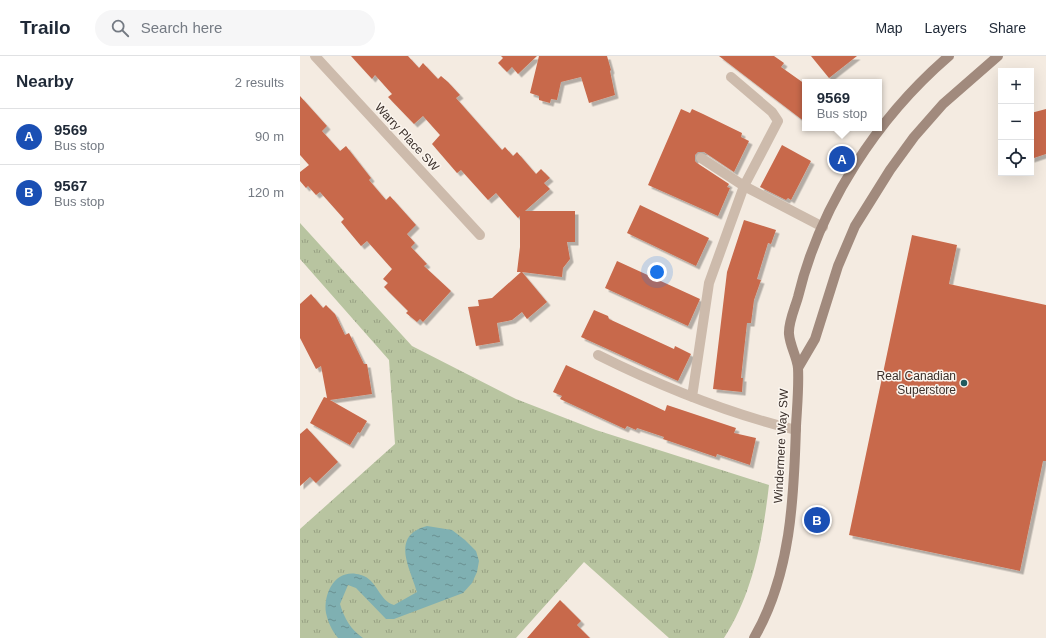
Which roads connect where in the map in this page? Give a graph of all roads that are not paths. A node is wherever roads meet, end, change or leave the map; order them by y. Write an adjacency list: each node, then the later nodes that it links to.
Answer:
1 (315, 56): 10 (street, Warry Place SW)
2 (950, 56): 5 (street, Windermere Way SW)
3 (998, 56): 12 (street, Windermere Way SW)
4 (731, 77): 8 (street)
5 (882, 126)
6 (879, 131): 9 (street, Windermere Way SW)
7 (701, 158): 8 (street)
8 (744, 186): 9 (street); 13 (street)
9 (823, 227): 12 (street, Windermere Way SW)
10 (480, 235)
11 (598, 355): 13 (street)
12 (798, 368): 14 (street, Windermere Way SW)
13 (692, 398): 14 (street)
14 (796, 430): 15 (street, Windermere Way SW)
15 (754, 638)

